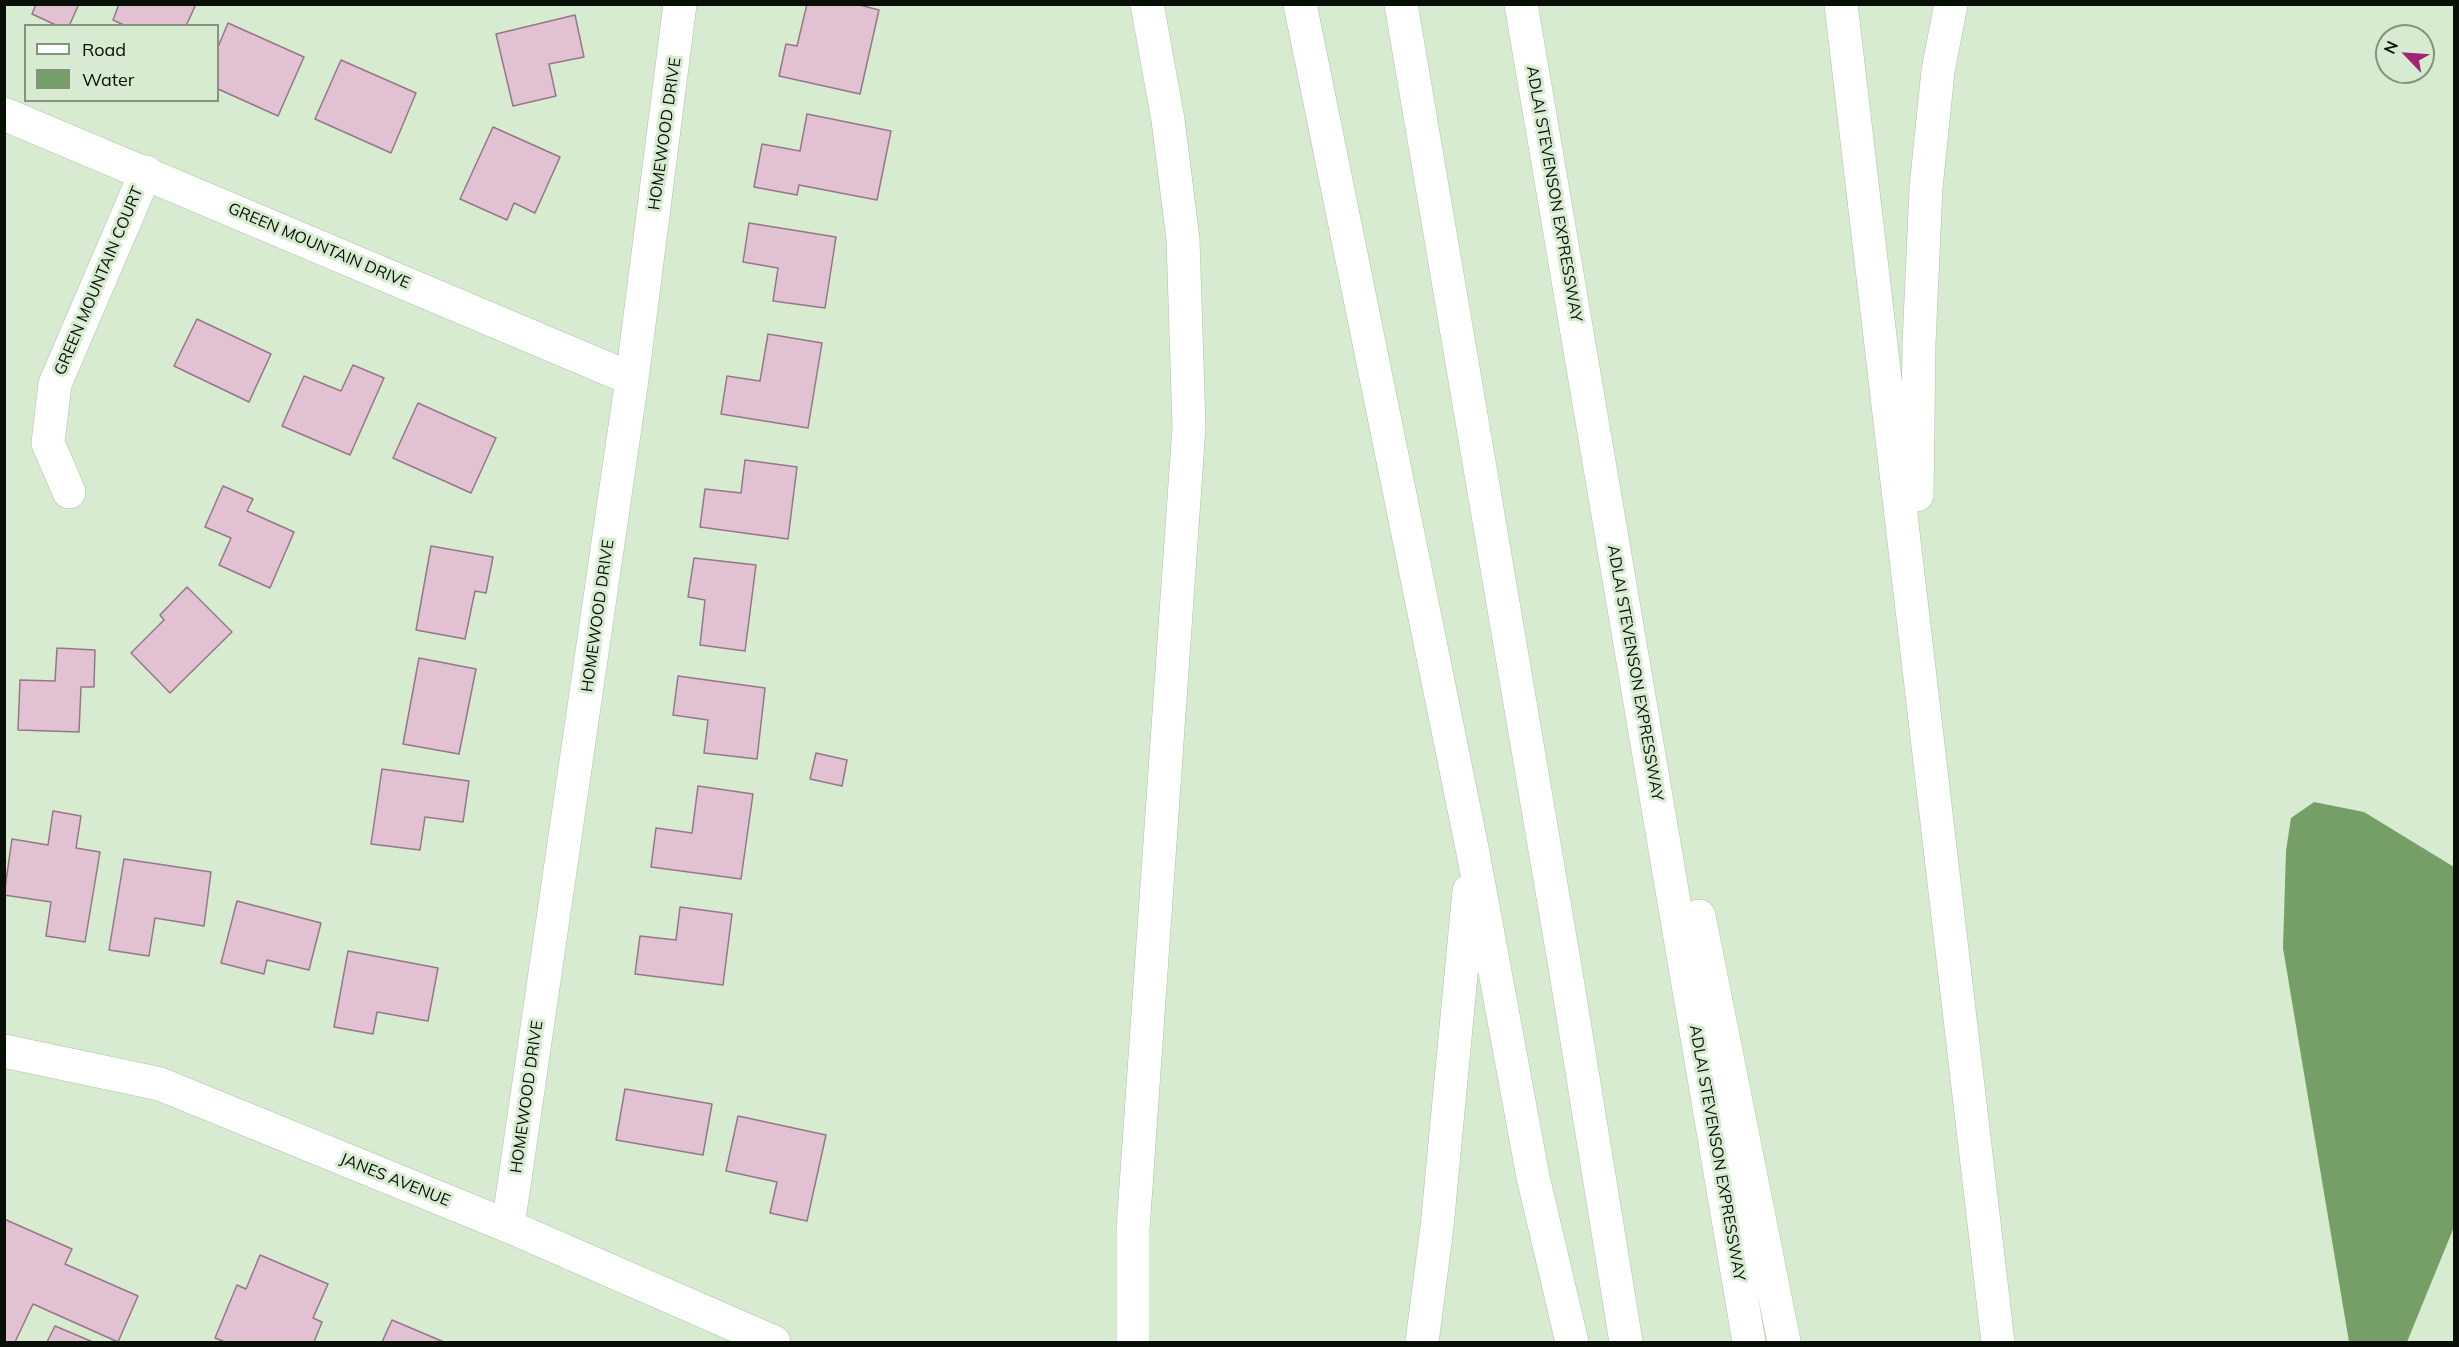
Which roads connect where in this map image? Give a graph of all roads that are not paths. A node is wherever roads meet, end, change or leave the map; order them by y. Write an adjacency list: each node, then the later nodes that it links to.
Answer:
1 (680, 4): 11 (main road, HOMEWOOD DRIVE)
2 (1147, 4): 18 (main road)
3 (1300, 4): 14 (main road)
4 (1401, 4): 21 (main road)
5 (1521, 4): 9 (main road, ADLAI STEVENSON EXPRESSWAY)
6 (1841, 4): 13 (main road)
7 (1952, 4): 13 (main road)
8 (4, 114): 10 (main road, GREEN MOUNTAIN DRIVE)
9 (1548, 161): 22 (main road, ADLAI STEVENSON EXPRESSWAY); 23 (main road)
10 (146, 172): 11 (main road, GREEN MOUNTAIN DRIVE); 12 (main road, GREEN MOUNTAIN COURT)
11 (632, 379): 16 (main road, HOMEWOOD DRIVE)
12 (69, 492)
13 (1915, 626): 24 (main road)
14 (1473, 853): 19 (main road); 20 (main road)
15 (4, 1051): 16 (main road, JANES AVENUE)
16 (508, 1226): 17 (main road, JANES AVENUE)
17 (774, 1342)
18 (1133, 1342)
19 (1422, 1342)
20 (1572, 1342)
21 (1626, 1342)
22 (1749, 1342)
23 (1784, 1342)
24 (1998, 1342)

